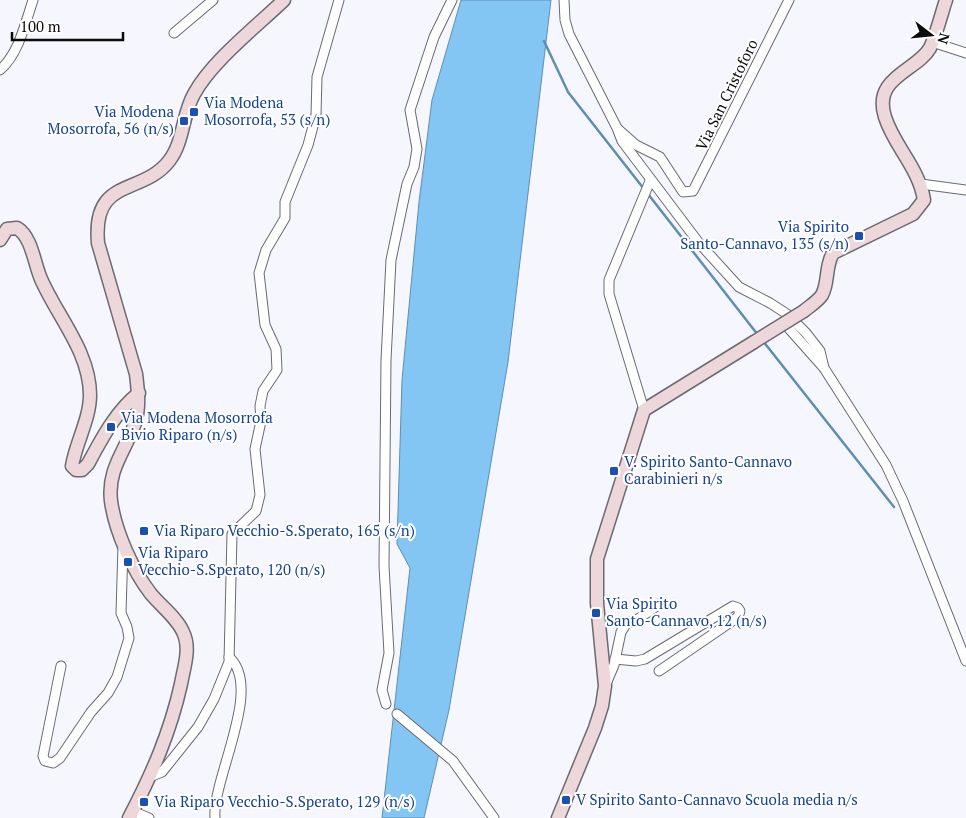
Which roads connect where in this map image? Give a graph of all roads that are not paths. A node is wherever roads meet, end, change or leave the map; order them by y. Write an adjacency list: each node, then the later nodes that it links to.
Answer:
1 (33, 0): 12 (street)
2 (213, 0): 9 (street)
3 (284, 0): 20 (street)
4 (339, 0): 24 (street)
5 (452, 0): 30 (street)
6 (564, 0): 13 (street)
7 (789, 0): 13 (street, Via San Cristoforo)
8 (946, 0): 10 (street)
9 (174, 33)
10 (932, 42): 11 (street); 15 (street)
11 (966, 53)
12 (0, 70)
13 (617, 128): 14 (street)
14 (649, 184): 19 (street); 21 (street)
15 (921, 184): 16 (street); 18 (street, bridge)
16 (966, 190)
17 (0, 240): 20 (street)
18 (784, 323): 19 (street); 21 (street, bridge)
19 (824, 368): 26 (street)
20 (139, 393): 22 (street)
21 (644, 410): 29 (street)
22 (123, 543): 27 (street); 32 (street)
23 (661, 602): 25 (street)
24 (229, 657): 32 (street); 35 (street)
25 (615, 660): 28 (street); 29 (street)
26 (966, 661)
27 (60, 666)
28 (659, 671)
29 (605, 686): 37 (street)
30 (386, 704)
31 (397, 714): 36 (street)
32 (152, 776): 33 (street)
33 (131, 814): 34 (street)
34 (149, 818)
35 (215, 818)
36 (494, 818)
37 (558, 818)

